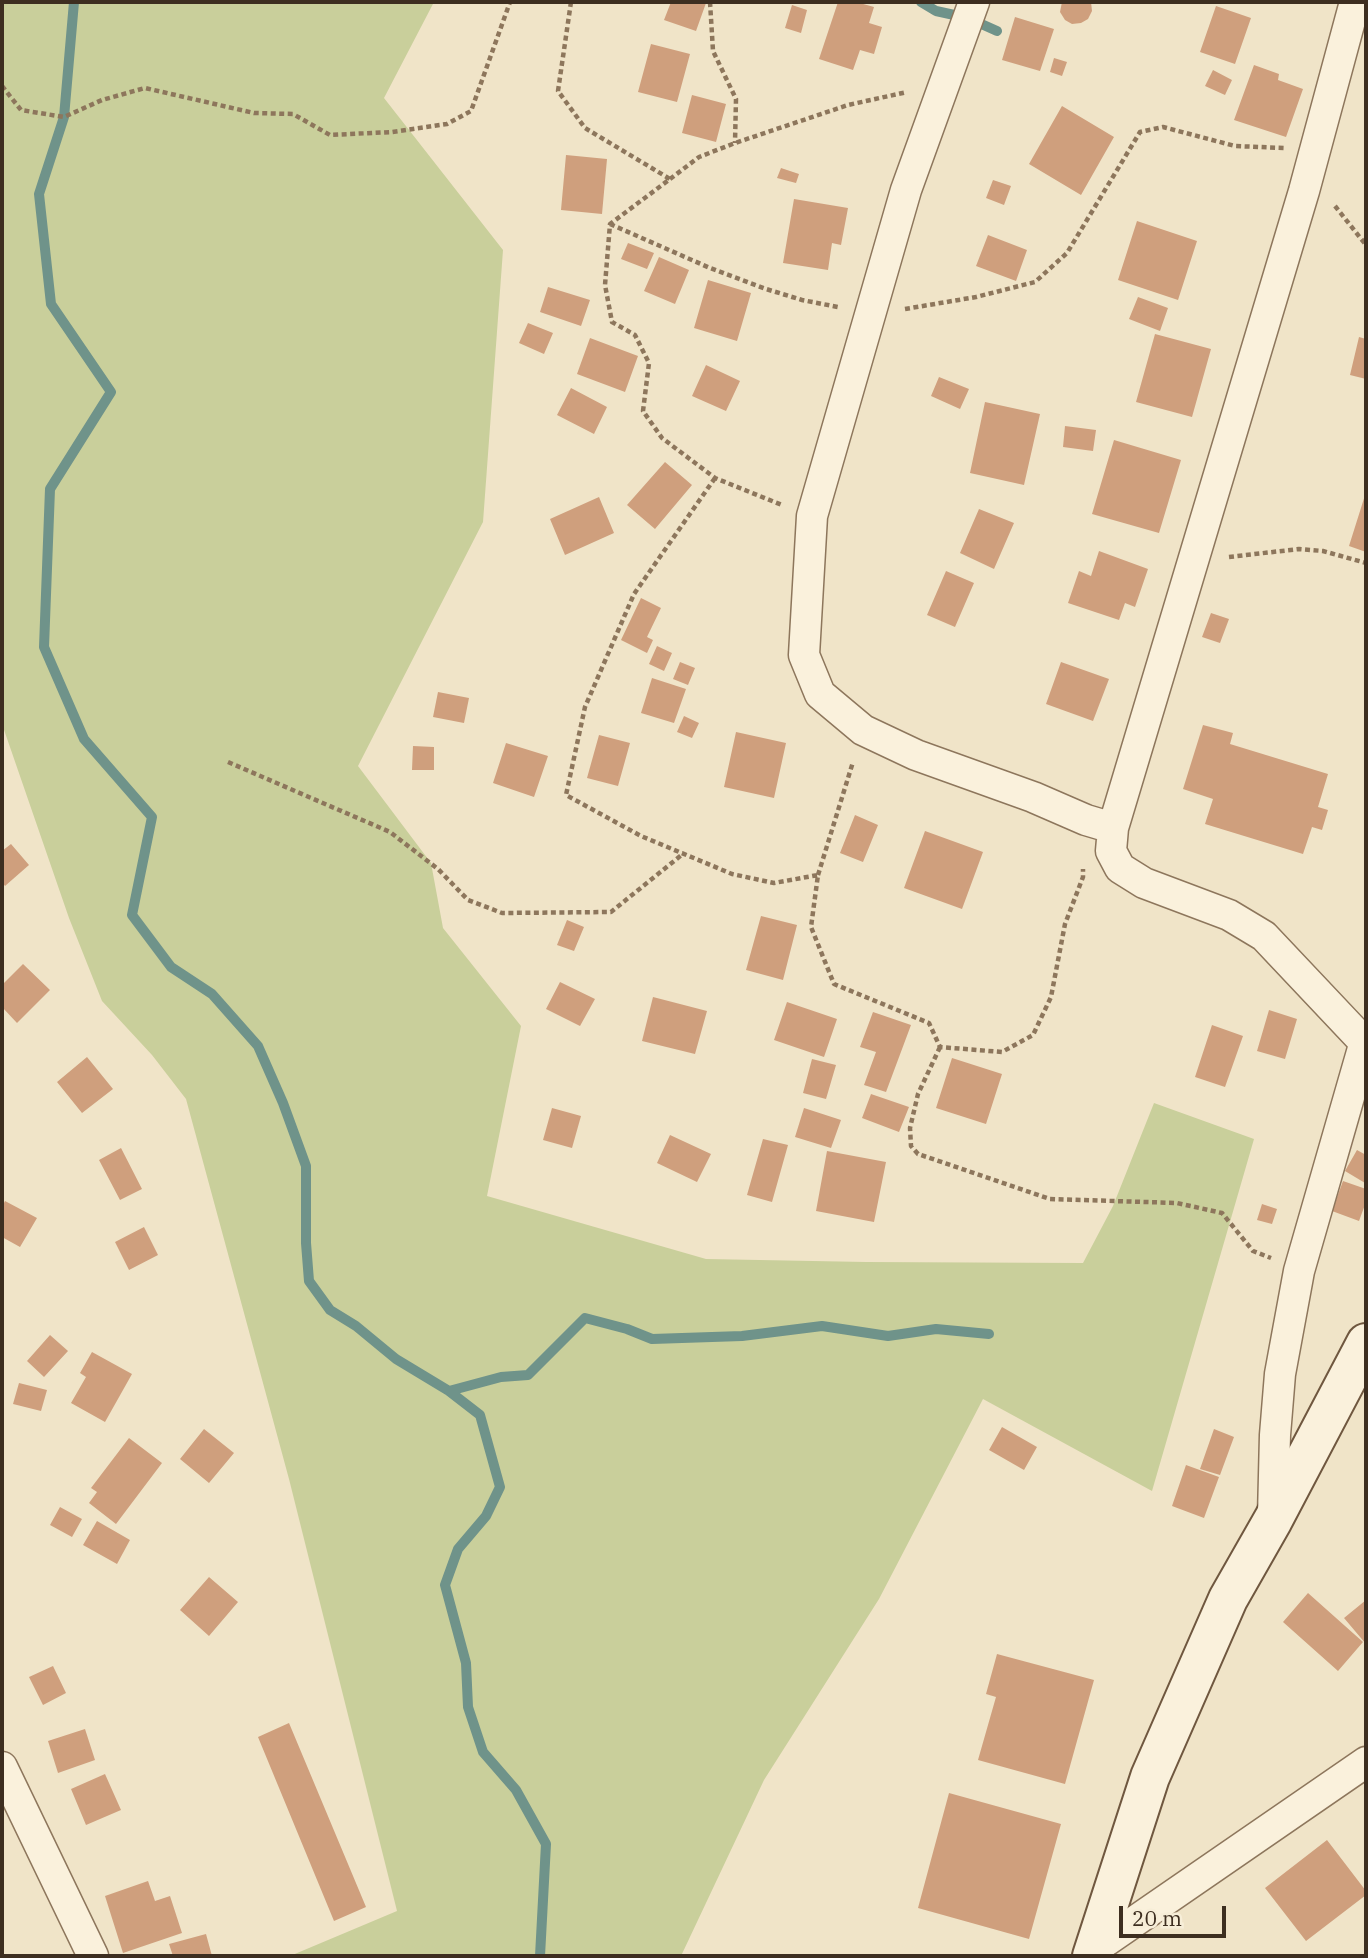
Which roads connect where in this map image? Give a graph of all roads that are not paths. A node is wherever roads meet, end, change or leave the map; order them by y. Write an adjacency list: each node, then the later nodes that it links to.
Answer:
1 (974, 2): 3 (street)
2 (1355, 2): 3 (street)
3 (1100, 824): 4 (street)
4 (1365, 1040): 6 (street)
5 (1366, 1343): 6 (main road)
6 (1273, 1520): 9 (main road)
7 (1366, 1762): 9 (street)
8 (2, 1767): 10 (street)
9 (1093, 1953)
10 (93, 1956)

